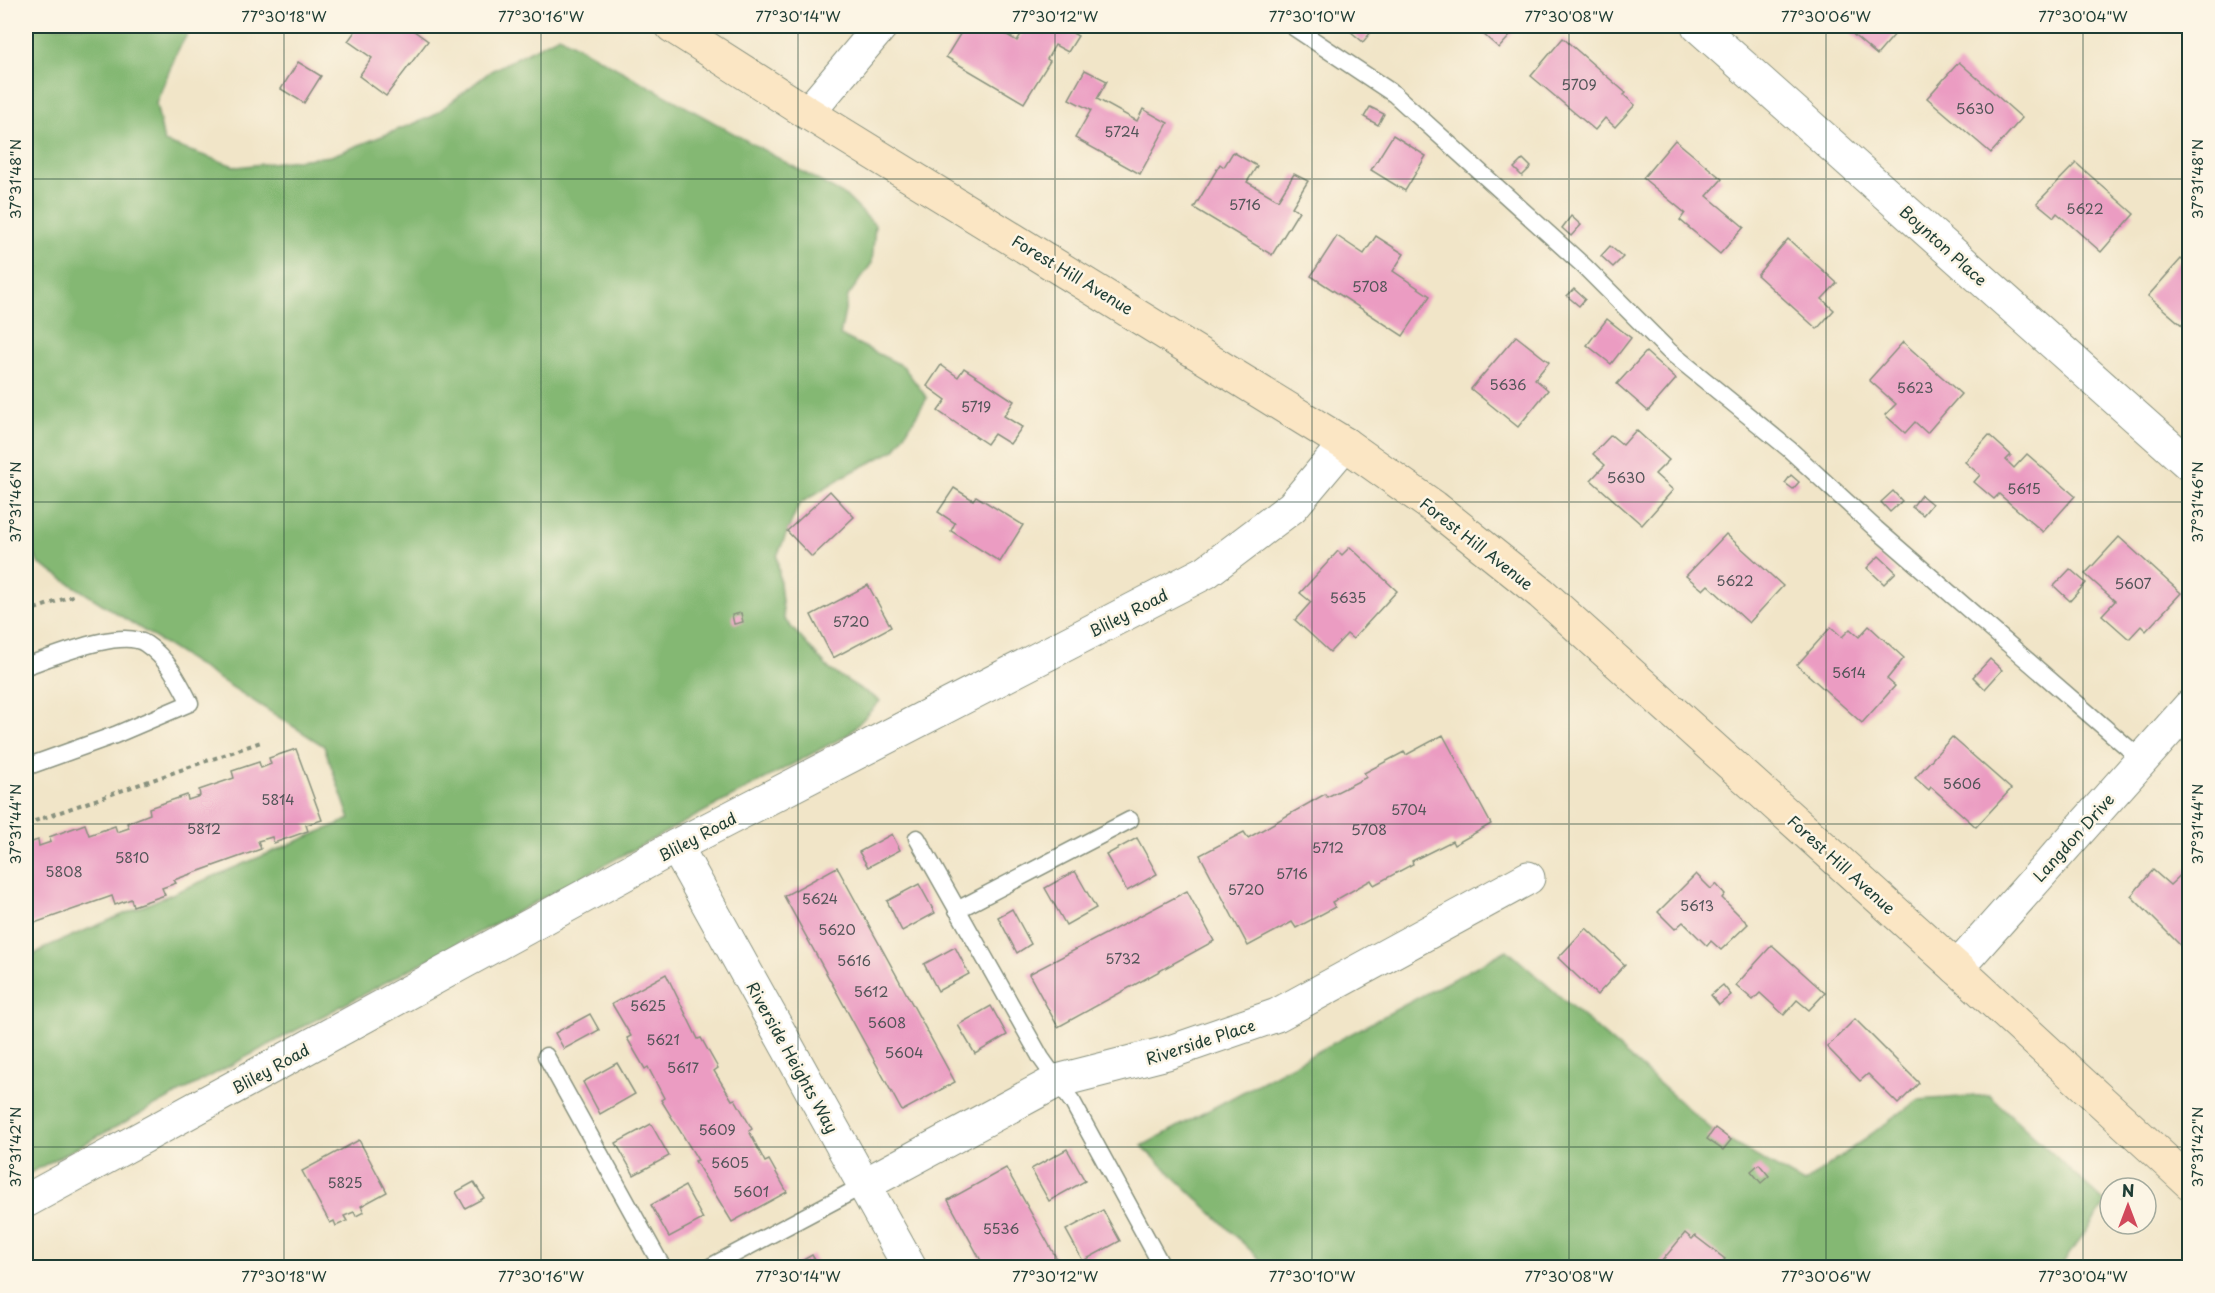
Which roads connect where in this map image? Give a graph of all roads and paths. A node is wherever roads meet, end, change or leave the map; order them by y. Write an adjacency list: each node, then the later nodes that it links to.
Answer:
1 (672, 26): 5 (main road, Forest Hill Avenue)
2 (881, 26): 5 (street)
3 (1292, 26): 13 (lane)
4 (1698, 26): 7 (street, Boynton Place)
5 (808, 113): 6 (main road, Forest Hill Avenue)
6 (1345, 444): 18 (street, Bliley Road); 21 (main road, Forest Hill Avenue)
7 (2190, 465)
8 (75, 595): 9 (path)
9 (26, 612)
10 (26, 666): 14 (lane)
11 (2190, 706): 13 (street, Langdon Drive)
12 (261, 742): 16 (path)
13 (2142, 760): 21 (street, Langdon Drive)
14 (26, 766)
15 (1130, 820): 20 (lane)
16 (26, 824)
17 (917, 838): 20 (lane)
18 (676, 846): 25 (street, Riverside Heights Way); 26 (street, Bliley Road)
19 (1528, 878): 23 (street, Riverside Place)
20 (957, 910): 23 (lane)
21 (1957, 968): 24 (main road, Forest Hill Avenue)
22 (546, 1056): 27 (lane)
23 (1057, 1080): 25 (street, Riverside Place); 30 (lane)
24 (2190, 1183)
25 (864, 1185): 28 (lane); 29 (street, Riverside Heights Way)
26 (26, 1201)
27 (663, 1268)
28 (708, 1268)
29 (910, 1268)
30 (1163, 1268)

